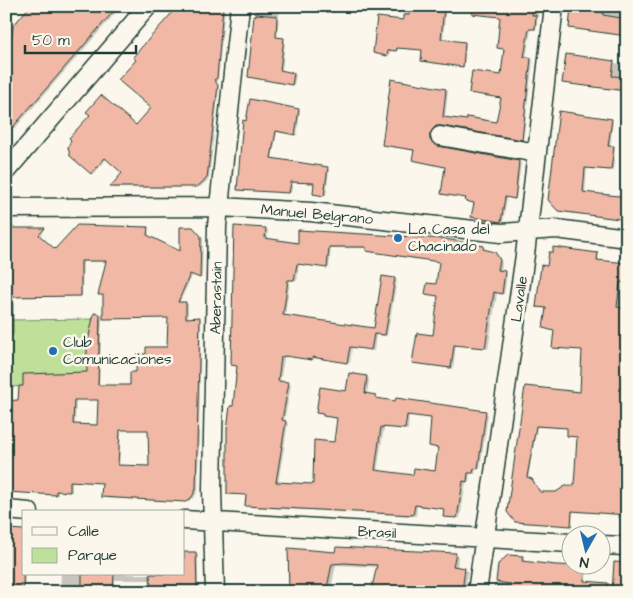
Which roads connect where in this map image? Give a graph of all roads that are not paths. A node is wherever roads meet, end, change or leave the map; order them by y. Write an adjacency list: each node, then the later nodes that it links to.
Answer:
1 (148, 6): 5 (street)
2 (240, 6): 9 (street, Aberastain)
3 (554, 6): 7 (street, Lavalle)
4 (440, 136): 7 (street)
5 (25, 149): 6 (street); 8 (street)
6 (6, 152)
7 (537, 153): 11 (street, Lavalle)
8 (6, 171)
9 (219, 207): 10 (street, Manuel Belgrano); 11 (street, Manuel Belgrano); 16 (street, Aberastain)
10 (6, 208)
11 (528, 231): 12 (street, Manuel Belgrano); 17 (street, Lavalle)
12 (627, 238)
13 (6, 510): 14 (street)
14 (22, 511)
15 (185, 520): 16 (street, Brasil)
16 (213, 522): 17 (street, Brasil); 21 (street, Aberastain)
17 (486, 538): 18 (street, Brasil); 22 (street, Lavalle)
18 (560, 542)
19 (610, 545): 20 (street)
20 (627, 546)
21 (215, 592)
22 (478, 592)

